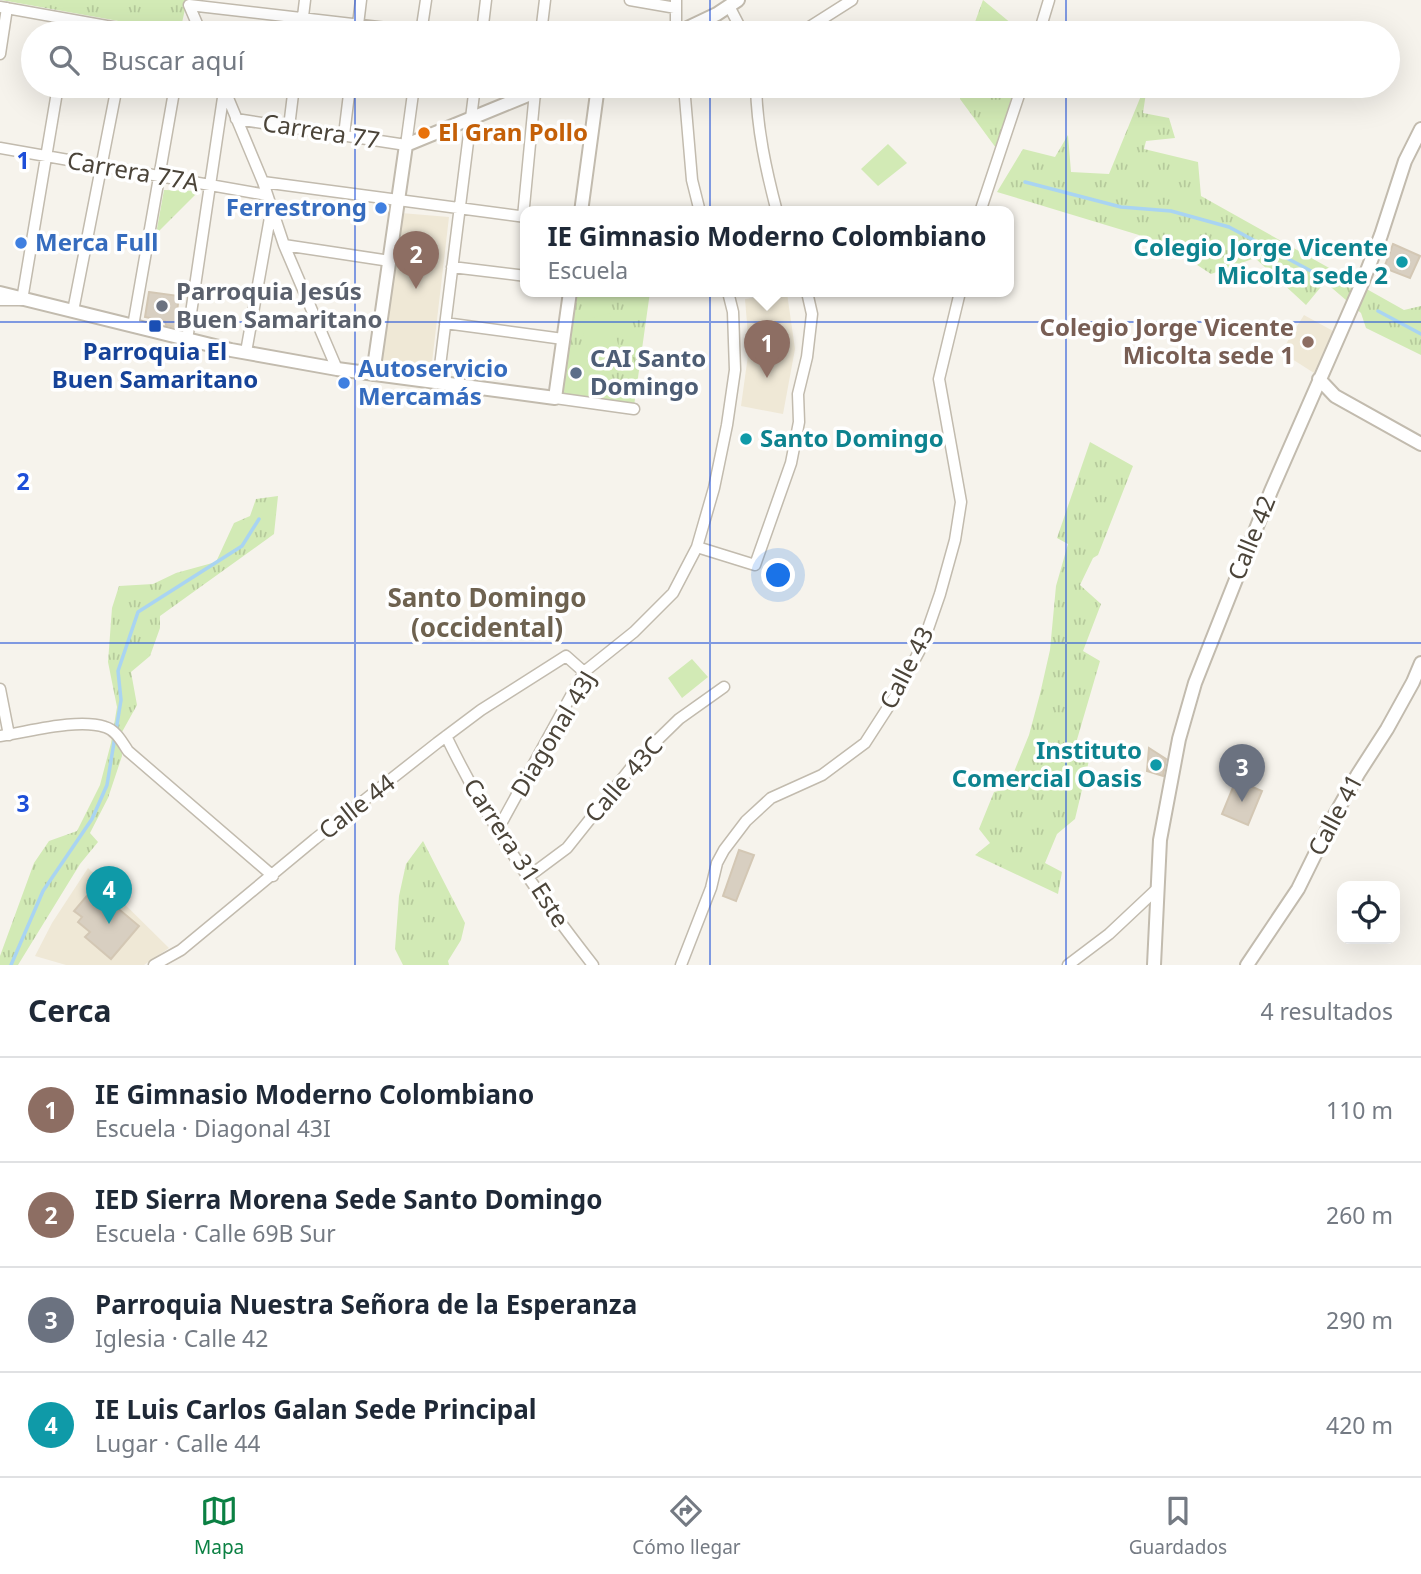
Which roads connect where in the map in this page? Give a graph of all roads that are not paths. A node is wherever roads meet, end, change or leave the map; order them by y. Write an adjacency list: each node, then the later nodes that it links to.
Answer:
1 (305, 0): 12 (street)
2 (361, 0): 18 (street)
3 (426, 0): 19 (street)
4 (486, 0): 20 (street)
5 (545, 0): 21 (street)
6 (630, 0): 10 (street)
7 (852, 0): 24 (street)
8 (1049, 0): 25 (street)
9 (734, 3): 22 (street); 23 (street)
10 (676, 4)
11 (4, 7): 13 (street); 26 (street)
12 (303, 18): 15 (street); 16 (street); 17 (street)
13 (69, 20): 14 (street)
14 (74, 21)
15 (196, 21)
16 (303, 21)
17 (318, 21)
18 (359, 21)
19 (425, 21)
20 (483, 21)
21 (542, 21)
22 (700, 21)
23 (739, 21)
24 (819, 21)
25 (1043, 21)
26 (0, 54)
27 (56, 98): 49 (street)
28 (115, 98): 50 (street)
29 (173, 98): 51 (street)
30 (223, 98): 53 (street)
31 (228, 98): 43 (street)
32 (293, 98): 44 (street)
33 (349, 98): 46 (street)
34 (412, 98): 47 (street)
35 (474, 98): 42 (street)
36 (520, 98): 42 (street)
37 (534, 98): 56 (street)
38 (596, 98): 57 (street)
39 (687, 98): 58 (street)
40 (756, 98): 59 (street)
41 (1018, 98): 60 (street)
42 (471, 118): 47 (street); 62 (street)
43 (236, 119): 44 (street, Carrera 77); 52 (street)
44 (289, 127): 46 (street, Carrera 77)
45 (1421, 129): 83 (street, Calle 42)
46 (344, 135): 47 (street, Carrera 77)
47 (406, 145): 55 (street)
48 (0, 148): 49 (street, Carrera 77A)
49 (46, 156): 50 (street, Carrera 77A); 74 (street)
50 (102, 166): 51 (street, Carrera 77A); 75 (street)
51 (160, 176): 53 (street, Carrera 77A); 77 (street)
52 (263, 182): 54 (street); 55 (street)
53 (211, 185): 54 (street, Carrera 77A); 79 (street)
54 (267, 195): 61 (street)
55 (398, 200): 62 (street); 65 (street)
56 (525, 206)
57 (582, 206)
58 (698, 206)
59 (775, 206)
60 (982, 206)
61 (272, 208): 64 (street); 80 (street)
62 (460, 208): 63 (street); 66 (street)
63 (520, 216)
64 (284, 245): 65 (street); 81 (street)
65 (390, 261): 82 (street)
66 (452, 267): 67 (street); 76 (street)
67 (520, 275)
68 (0, 293): 74 (street)
69 (569, 297): 78 (street)
70 (729, 297): 88 (street, Diagonal 43J)
71 (808, 297): 88 (street)
72 (959, 297): 102 (street, Calle 43)
73 (0, 300): 74 (street)
74 (22, 300): 75 (street)
75 (73, 311): 77 (street)
76 (445, 323): 78 (street); 84 (street)
77 (132, 326): 79 (street)
78 (563, 339): 85 (street)
79 (187, 340): 80 (street)
80 (246, 352): 81 (street)
81 (337, 369): 82 (street)
82 (373, 374): 84 (street)
83 (1319, 379): 87 (street); 99 (street, Calle 42)
84 (438, 382): 85 (street)
85 (555, 398): 86 (street)
86 (634, 409)
87 (1421, 444)
88 (698, 547): 90 (street, Diagonal 43J)
89 (1421, 663): 91 (street, Calle 41)
90 (584, 672): 95 (street, Calle 44); 96 (street, Diagonal 43J)
91 (1417, 681): 105 (street, Calle 41)
92 (724, 687): 98 (street, Calle 43C)
93 (0, 689): 94 (street)
94 (5, 735): 97 (street)
95 (446, 736): 96 (street, Carrera 31 Este); 97 (street, Calle 44)
96 (497, 831): 98 (street, Carrera 31 Este)
97 (273, 876): 100 (street, Calle 44)
98 (527, 877): 101 (street, Carrera 31 Este)
99 (1158, 888): 103 (street); 104 (street, Calle 42)
100 (154, 965)
101 (593, 965)
102 (681, 965)
103 (1069, 965)
104 (1154, 965)
105 (1247, 965)

